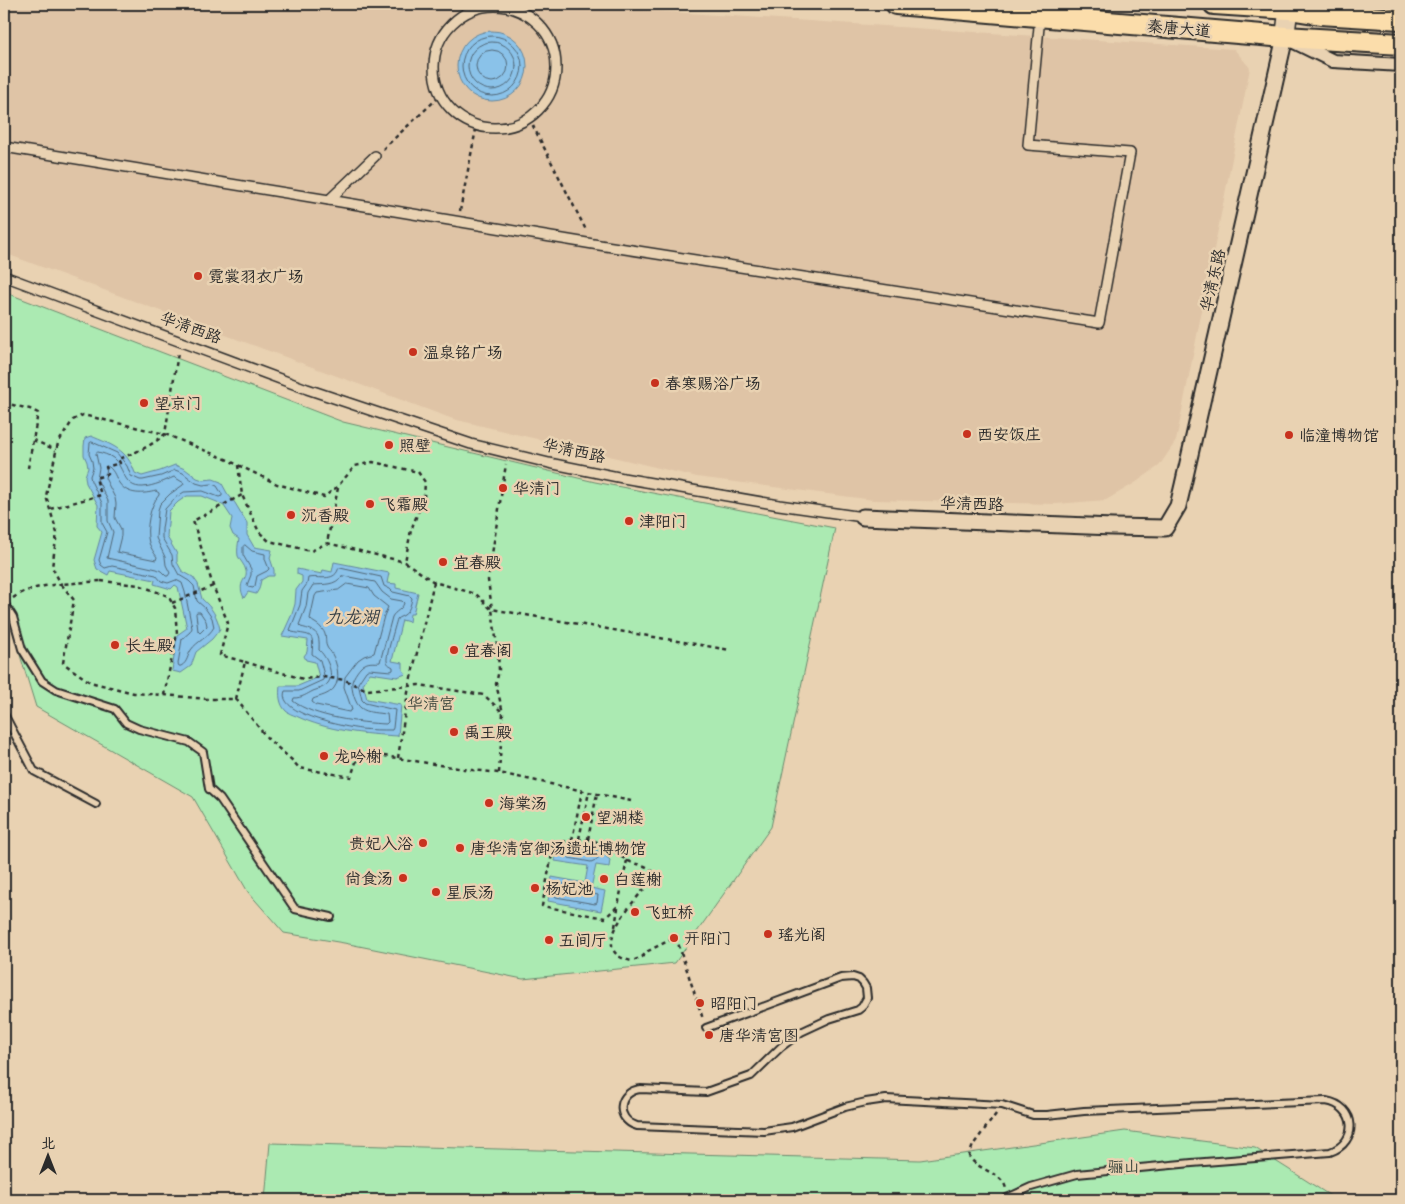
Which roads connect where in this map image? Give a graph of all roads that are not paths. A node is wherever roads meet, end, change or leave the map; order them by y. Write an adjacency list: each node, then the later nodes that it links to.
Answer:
1 (896, 4): 5 (main road, 秦唐大道)
2 (1214, 4): 4 (main road, 秦唐大道)
3 (492, 5): 3 (street)
4 (1288, 6): 6 (main road, 秦唐大道); 7 (main road)
5 (1040, 16): 7 (main road, 秦唐大道); 12 (street)
6 (1401, 19)
7 (1285, 37): 8 (main road, 秦唐大道); 9 (street); 15 (street, 华清东路)
8 (1401, 44)
9 (1401, 65)
10 (4, 147): 12 (street)
11 (375, 156): 12 (street)
12 (329, 200)
13 (4, 276): 14 (street, 华清西路)
14 (863, 516): 15 (street, 华清西路)
15 (1165, 528)
16 (4, 603): 19 (lane)
17 (4, 714): 18 (lane)
18 (96, 804)
19 (331, 917)
20 (706, 1028): 21 (lane)
21 (1007, 1198)

